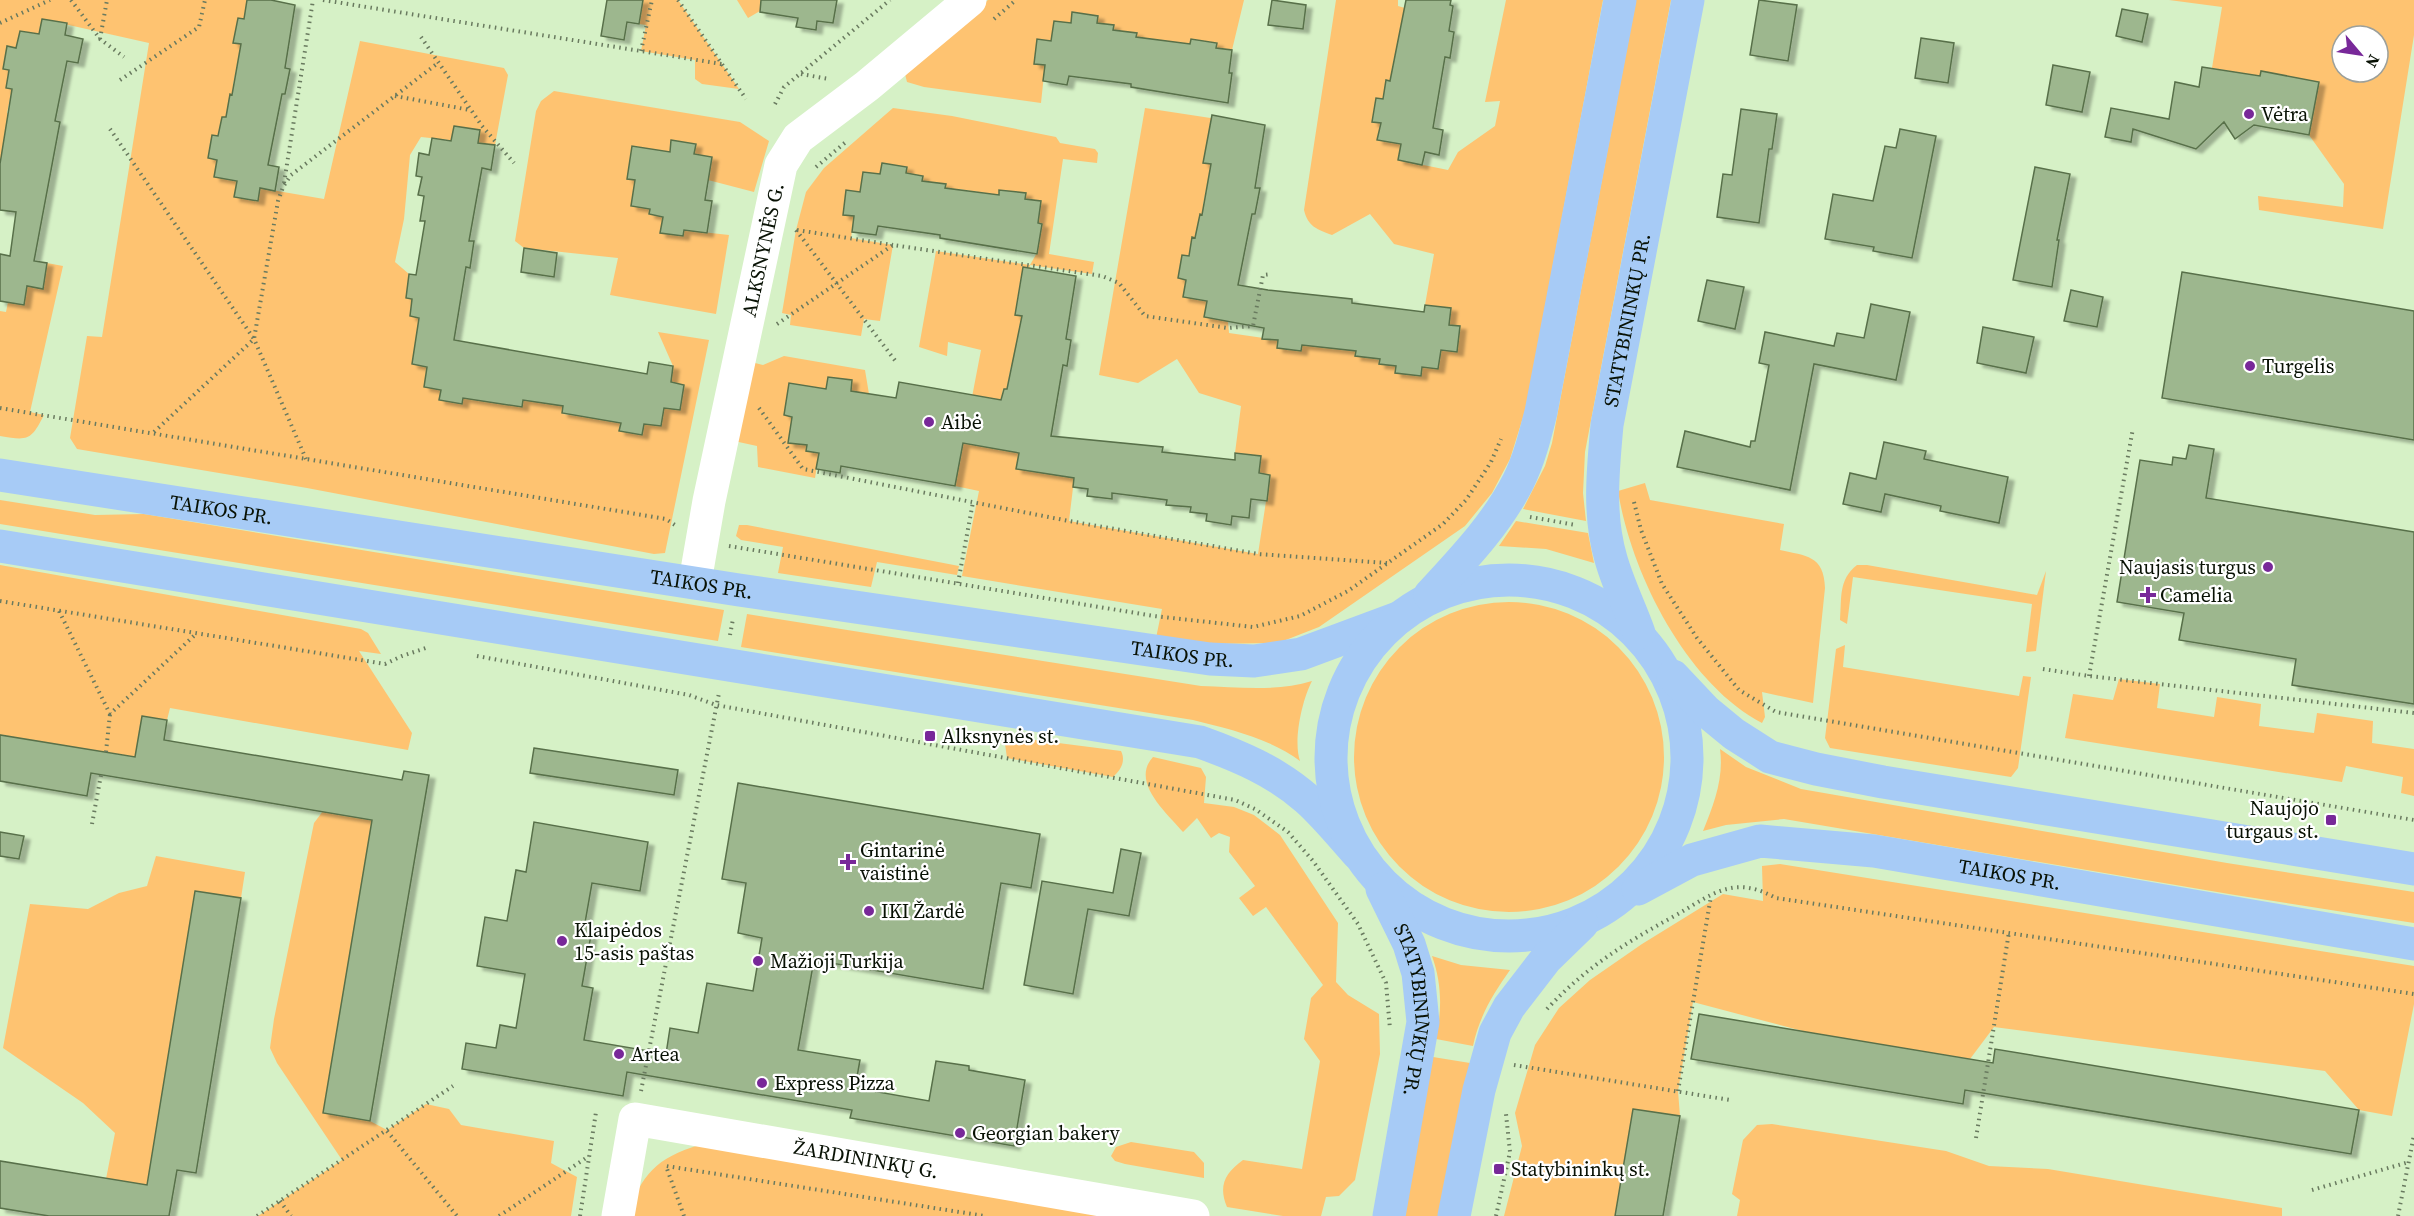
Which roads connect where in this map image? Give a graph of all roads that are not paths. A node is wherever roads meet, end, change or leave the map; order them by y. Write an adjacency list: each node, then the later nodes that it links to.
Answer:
1 (1620, 0): 7 (main road)
2 (1688, 0): 9 (main road, STATYBININKŲ PR.)
3 (980, 11): 6 (street, ALKSNYNĖS G.)
4 (0, 475): 6 (main road, TAIKOS PR.)
5 (0, 546): 11 (main road)
6 (695, 582): 8 (main road, TAIKOS PR.)
7 (1427, 599): 8 (main road); 9 (main road)
8 (1398, 618): 11 (main road)
9 (1641, 637): 10 (main road)
10 (1661, 664): 12 (main road); 14 (main road)
11 (1358, 854): 13 (main road)
12 (2414, 869)
13 (1377, 879): 14 (main road); 18 (main road, STATYBININKŲ PR.)
14 (1602, 910): 15 (main road, TAIKOS PR.); 19 (main road)
15 (2414, 945)
16 (618, 1216): 17 (street, ŽARDININKŲ G.)
17 (1193, 1216)
18 (1389, 1216)
19 (1454, 1216)

